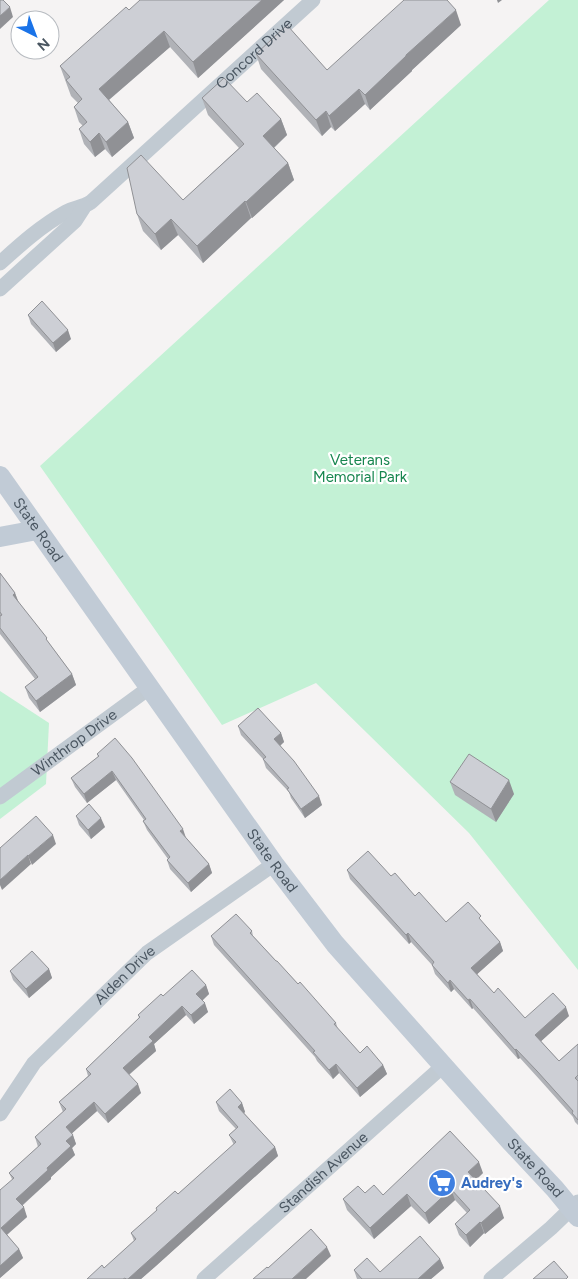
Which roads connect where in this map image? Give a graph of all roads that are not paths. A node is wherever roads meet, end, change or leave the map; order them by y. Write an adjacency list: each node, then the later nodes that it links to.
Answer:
1 (313, 0): 2 (street, Concord Drive)
2 (84, 207): 3 (street, Concord Drive); 4 (street, Concord Drive)
3 (0, 263)
4 (0, 289)
5 (0, 476): 6 (main road, State Road)
6 (37, 530): 7 (main road); 8 (main road, State Road)
7 (0, 537)
8 (149, 688): 9 (street, Winthrop Drive); 10 (main road, State Road)
9 (0, 797)
10 (274, 864): 11 (main road, State Road); 12 (street, Alden Drive)
11 (443, 1066): 13 (main road, State Road); 14 (street, Standish Avenue)
12 (0, 1114)
13 (576, 1209): 15 (street)
14 (204, 1279)
15 (491, 1279)

